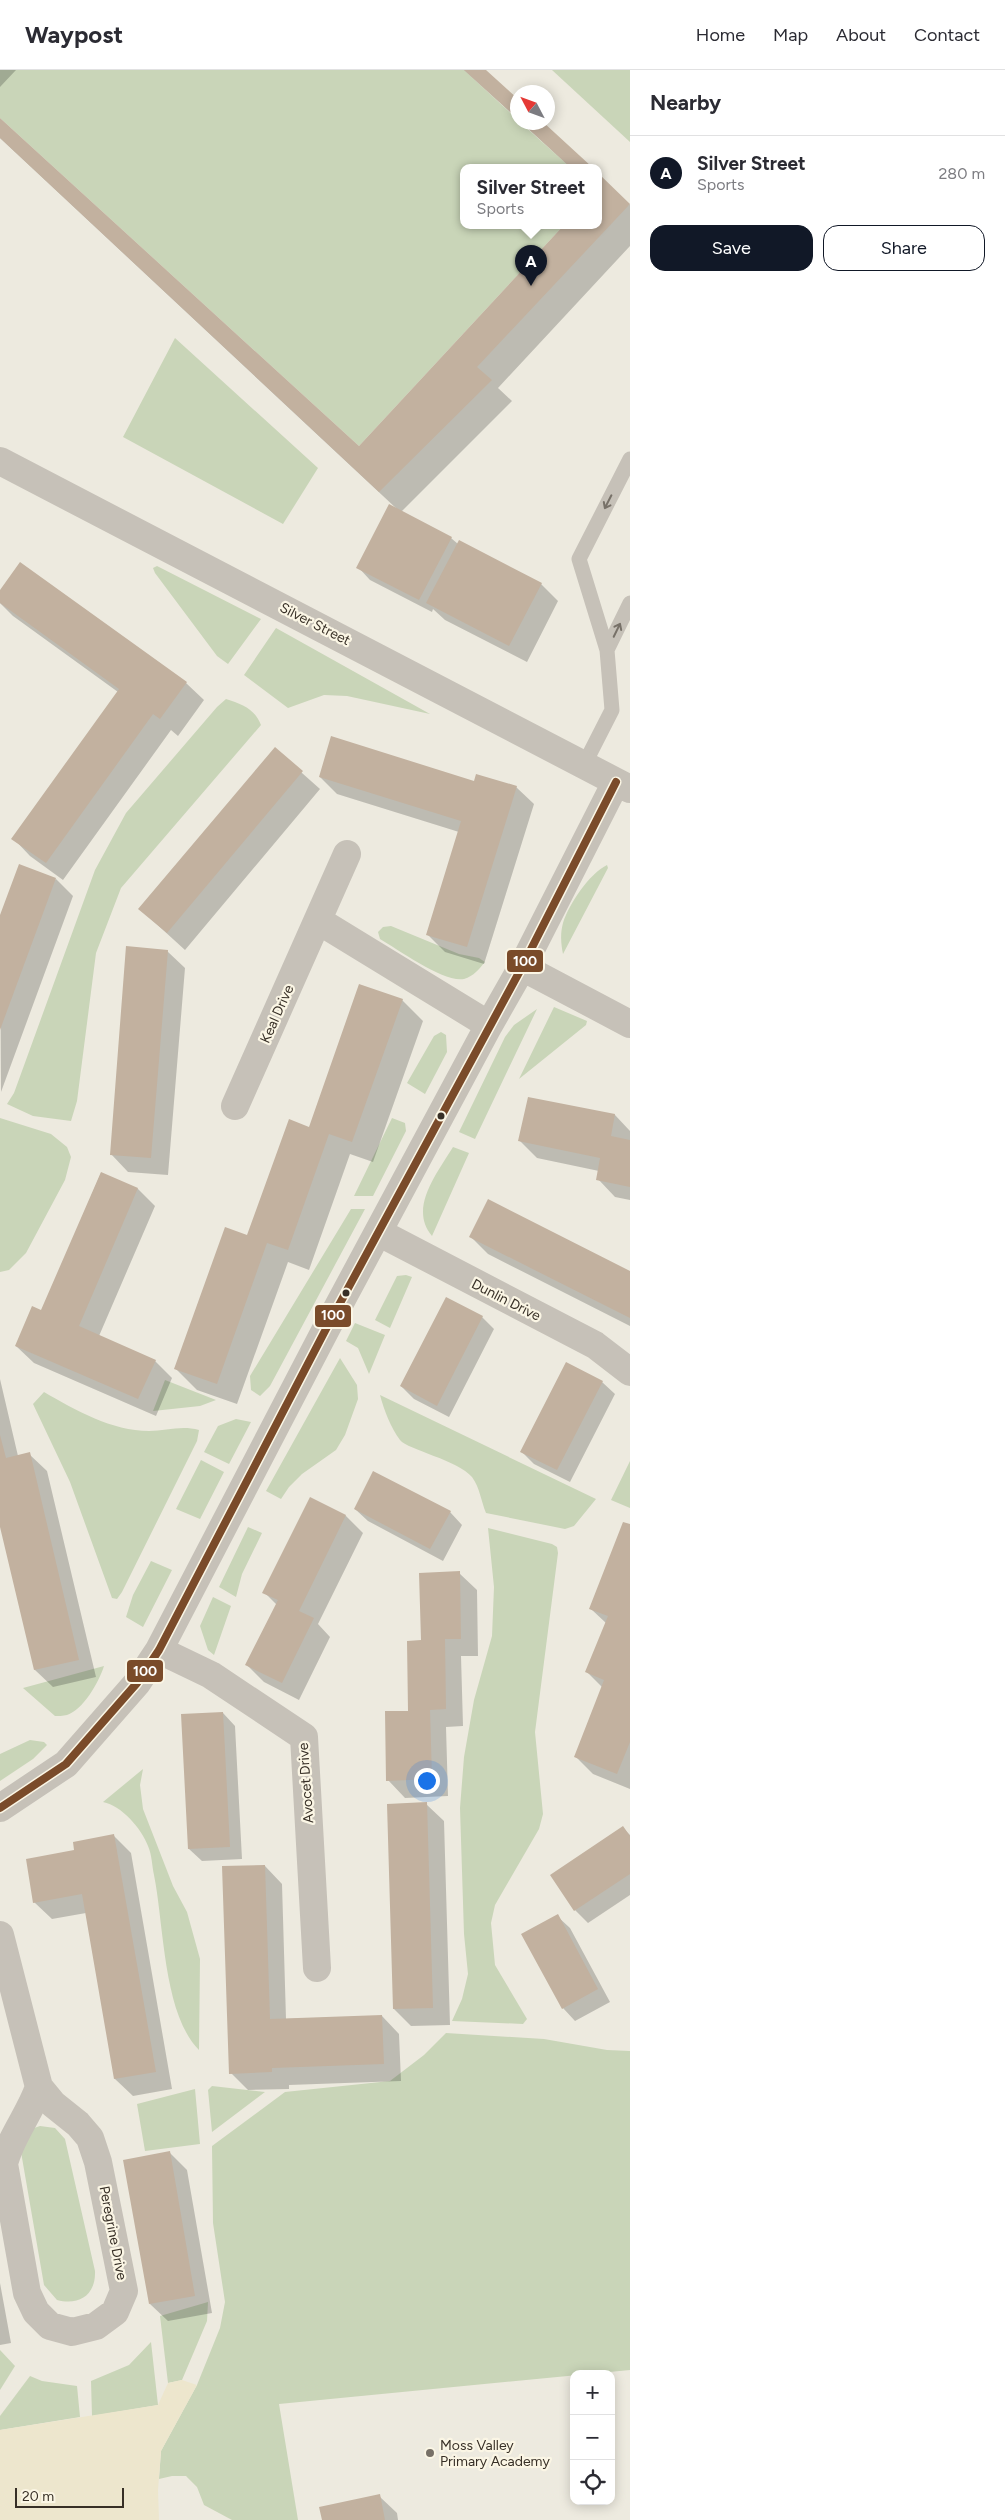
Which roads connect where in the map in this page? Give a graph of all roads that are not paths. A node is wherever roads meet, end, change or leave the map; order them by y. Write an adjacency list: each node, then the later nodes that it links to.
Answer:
1 (630, 459): 4 (lane, one-way to 4)
2 (2, 468): 5 (street, Silver Street)
3 (630, 603): 4 (lane, one-way to 3)
4 (607, 650): 5 (lane)
5 (584, 765): 6 (street, Silver Street)
6 (623, 785): 9 (street)
7 (347, 854): 8 (street, Keal Drive)
8 (319, 921): 10 (street); 12 (street, Keal Drive)
9 (522, 967): 10 (street); 11 (street)
10 (489, 1024): 13 (street)
11 (630, 1024)
12 (235, 1106)
13 (378, 1232): 14 (street, Dunlin Drive); 15 (street)
14 (630, 1372)
15 (159, 1650): 16 (street); 18 (street, Avocet Drive)
16 (0, 1808)
17 (0, 1935): 19 (street, Peregrine Drive)
18 (317, 1968)
19 (39, 2087): 19 (street, Peregrine Drive)

